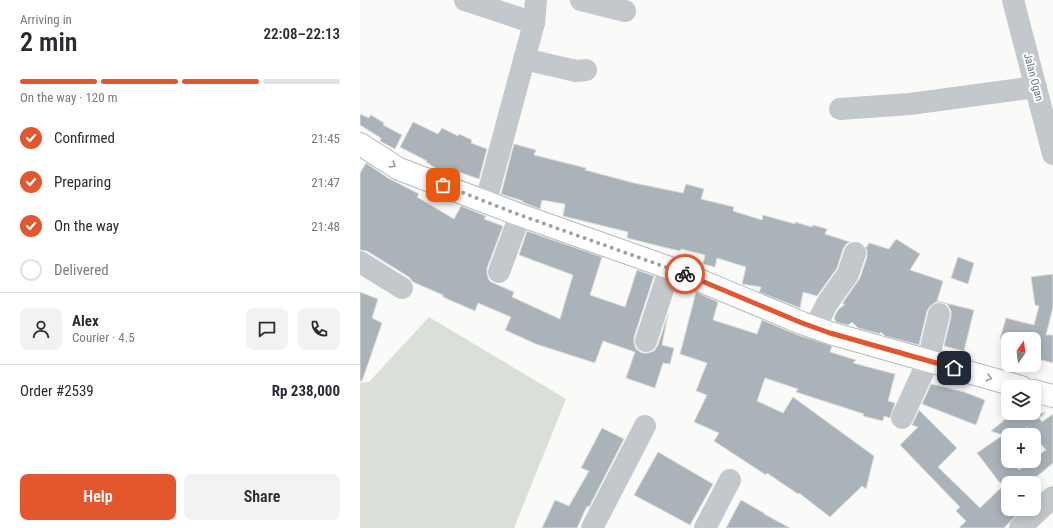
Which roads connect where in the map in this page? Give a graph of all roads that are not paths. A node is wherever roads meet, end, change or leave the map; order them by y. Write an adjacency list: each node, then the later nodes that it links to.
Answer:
1 (465, 0): 6 (street)
2 (536, 0): 6 (street)
3 (581, 0): 5 (street)
4 (1013, 0): 9 (street, Jalan Ogan)
5 (625, 11)
6 (534, 23): 7 (street)
7 (524, 59): 8 (street); 13 (street)
8 (586, 70)
9 (1036, 87): 10 (street); 12 (street, Jalan Ogan)
10 (840, 109)
11 (360, 144): 13 (main road, one-way to 13)
12 (1053, 154)
13 (486, 201): 14 (main road)
14 (520, 215): 17 (main road); 18 (street)
15 (854, 252): 21 (street)
16 (360, 262): 19 (street)
17 (670, 268): 21 (main road); 22 (street)
18 (498, 272)
19 (402, 288)
20 (939, 314): 23 (street)
21 (815, 327): 23 (main road)
22 (646, 341)
23 (928, 361): 24 (main road, one-way to 24); 27 (street)
24 (1001, 382)
25 (1041, 393): 26 (main road)
26 (1053, 396)
27 (902, 418)
28 (645, 426): 31 (street)
29 (730, 480): 32 (street)
30 (1053, 497): 33 (street)
31 (592, 528)
32 (705, 528)
33 (1020, 528)

